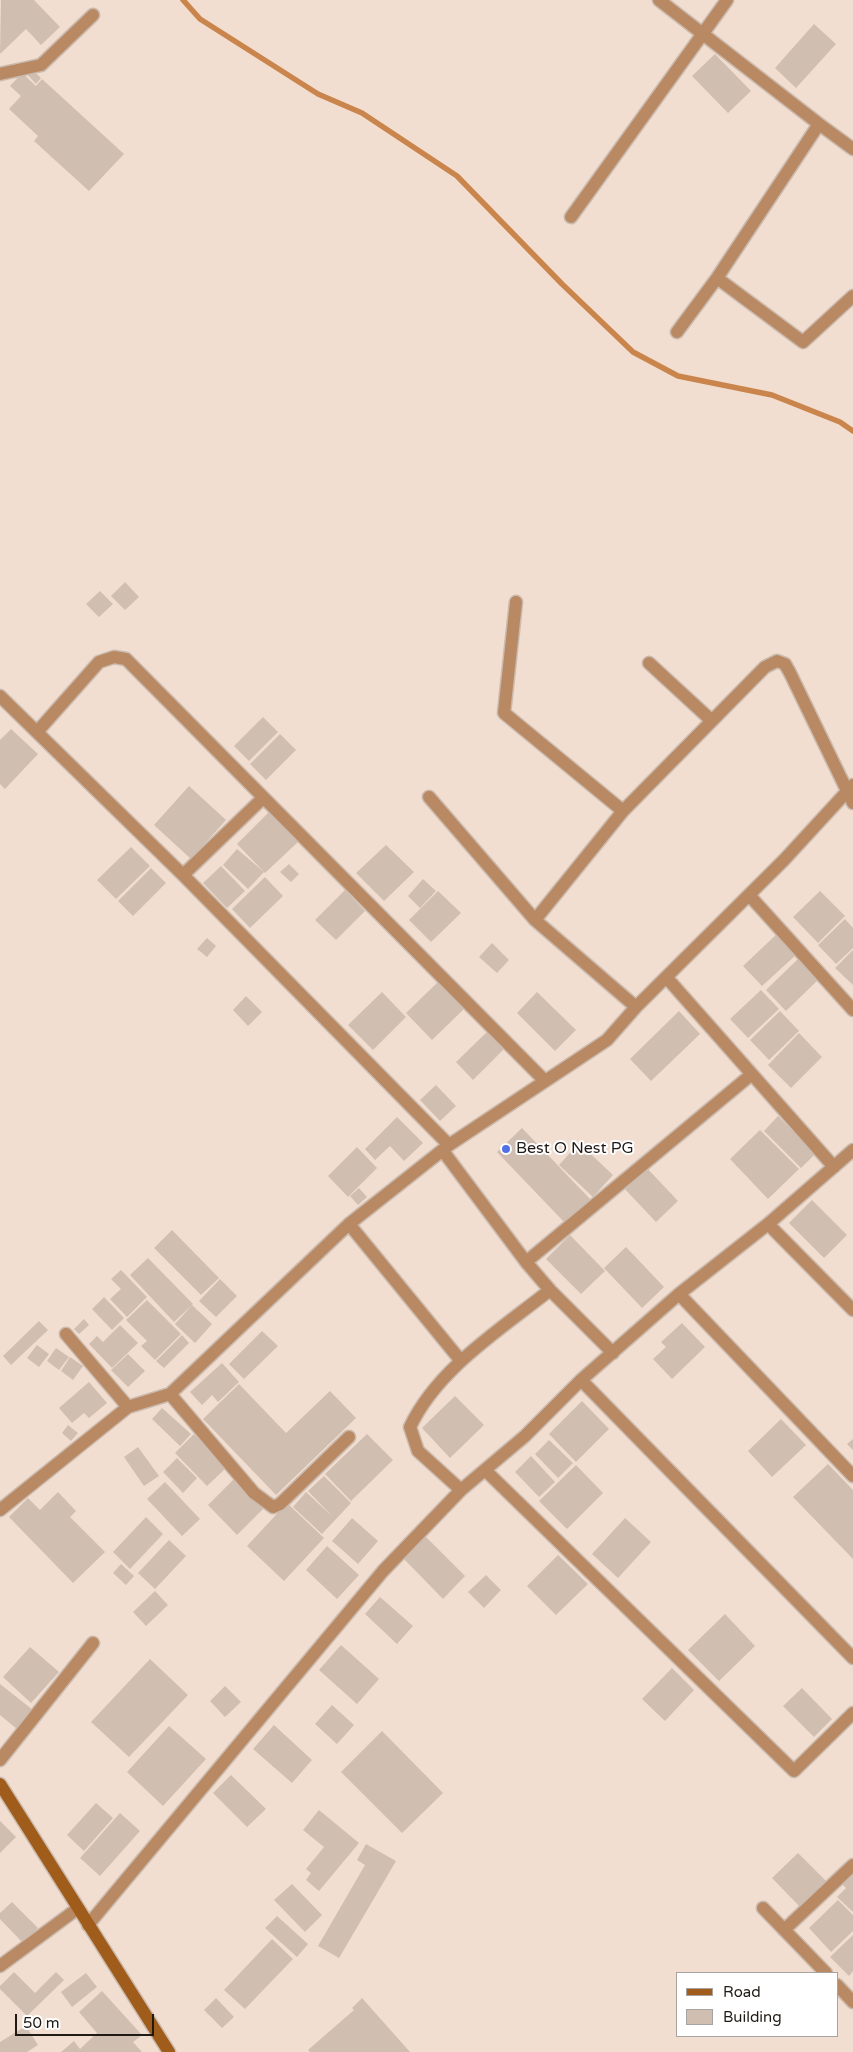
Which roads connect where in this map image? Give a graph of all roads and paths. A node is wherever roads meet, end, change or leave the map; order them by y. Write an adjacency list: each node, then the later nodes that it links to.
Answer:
1 (659, 0): 4 (street)
2 (727, 0): 4 (street)
3 (93, 15): 5 (street)
4 (704, 33): 6 (street); 8 (street)
5 (0, 74)
6 (819, 124): 7 (street); 9 (street)
7 (853, 149)
8 (571, 217)
9 (717, 278): 10 (street); 11 (street)
10 (853, 296)
11 (678, 332)
12 (516, 602): 20 (street)
13 (649, 663): 15 (street)
14 (0, 696): 16 (street)
15 (712, 721): 17 (street); 20 (street)
16 (37, 732): 19 (street); 21 (street)
17 (851, 793): 22 (street)
18 (429, 797): 23 (street)
19 (263, 798): 21 (street); 28 (street)
20 (623, 811): 23 (street)
21 (183, 875): 29 (street)
22 (749, 895): 24 (street); 26 (street)
23 (535, 920): 25 (street)
24 (666, 978): 25 (street); 27 (street)
25 (636, 1007): 28 (street)
26 (853, 1010)
27 (752, 1074): 31 (street); 34 (street)
28 (545, 1081): 29 (street)
29 (446, 1148): 32 (street); 34 (street)
30 (853, 1150): 31 (street)
31 (834, 1167): 33 (street)
32 (349, 1224): 40 (street); 42 (street)
33 (768, 1224): 36 (street); 37 (street)
34 (526, 1262): 35 (street)
35 (550, 1290): 39 (street); 40 (street)
36 (679, 1294): 39 (street); 46 (street)
37 (853, 1310)
38 (66, 1334): 43 (street)
39 (613, 1353): 41 (street)
40 (461, 1362): 47 (street)
41 (581, 1380): 45 (street); 50 (street)
42 (170, 1394): 43 (street); 44 (street)
43 (128, 1407): 48 (street)
44 (349, 1437)
45 (485, 1470): 47 (street); 51 (street)
46 (853, 1476)
47 (461, 1490): 57 (street)
48 (0, 1510)
49 (93, 1643): 52 (street)
50 (853, 1658)
51 (853, 1713)
52 (0, 1760)
53 (0, 1784): 56 (main road)
54 (853, 1865): 58 (street)
55 (763, 1908): 58 (street)
56 (77, 1909): 57 (main road); 59 (street)
57 (88, 1925): 63 (main road)
58 (784, 1930): 60 (street)
59 (0, 1966)
60 (825, 1972)
61 (838, 1986): 62 (street)
62 (853, 2002)
63 (164, 2050)

